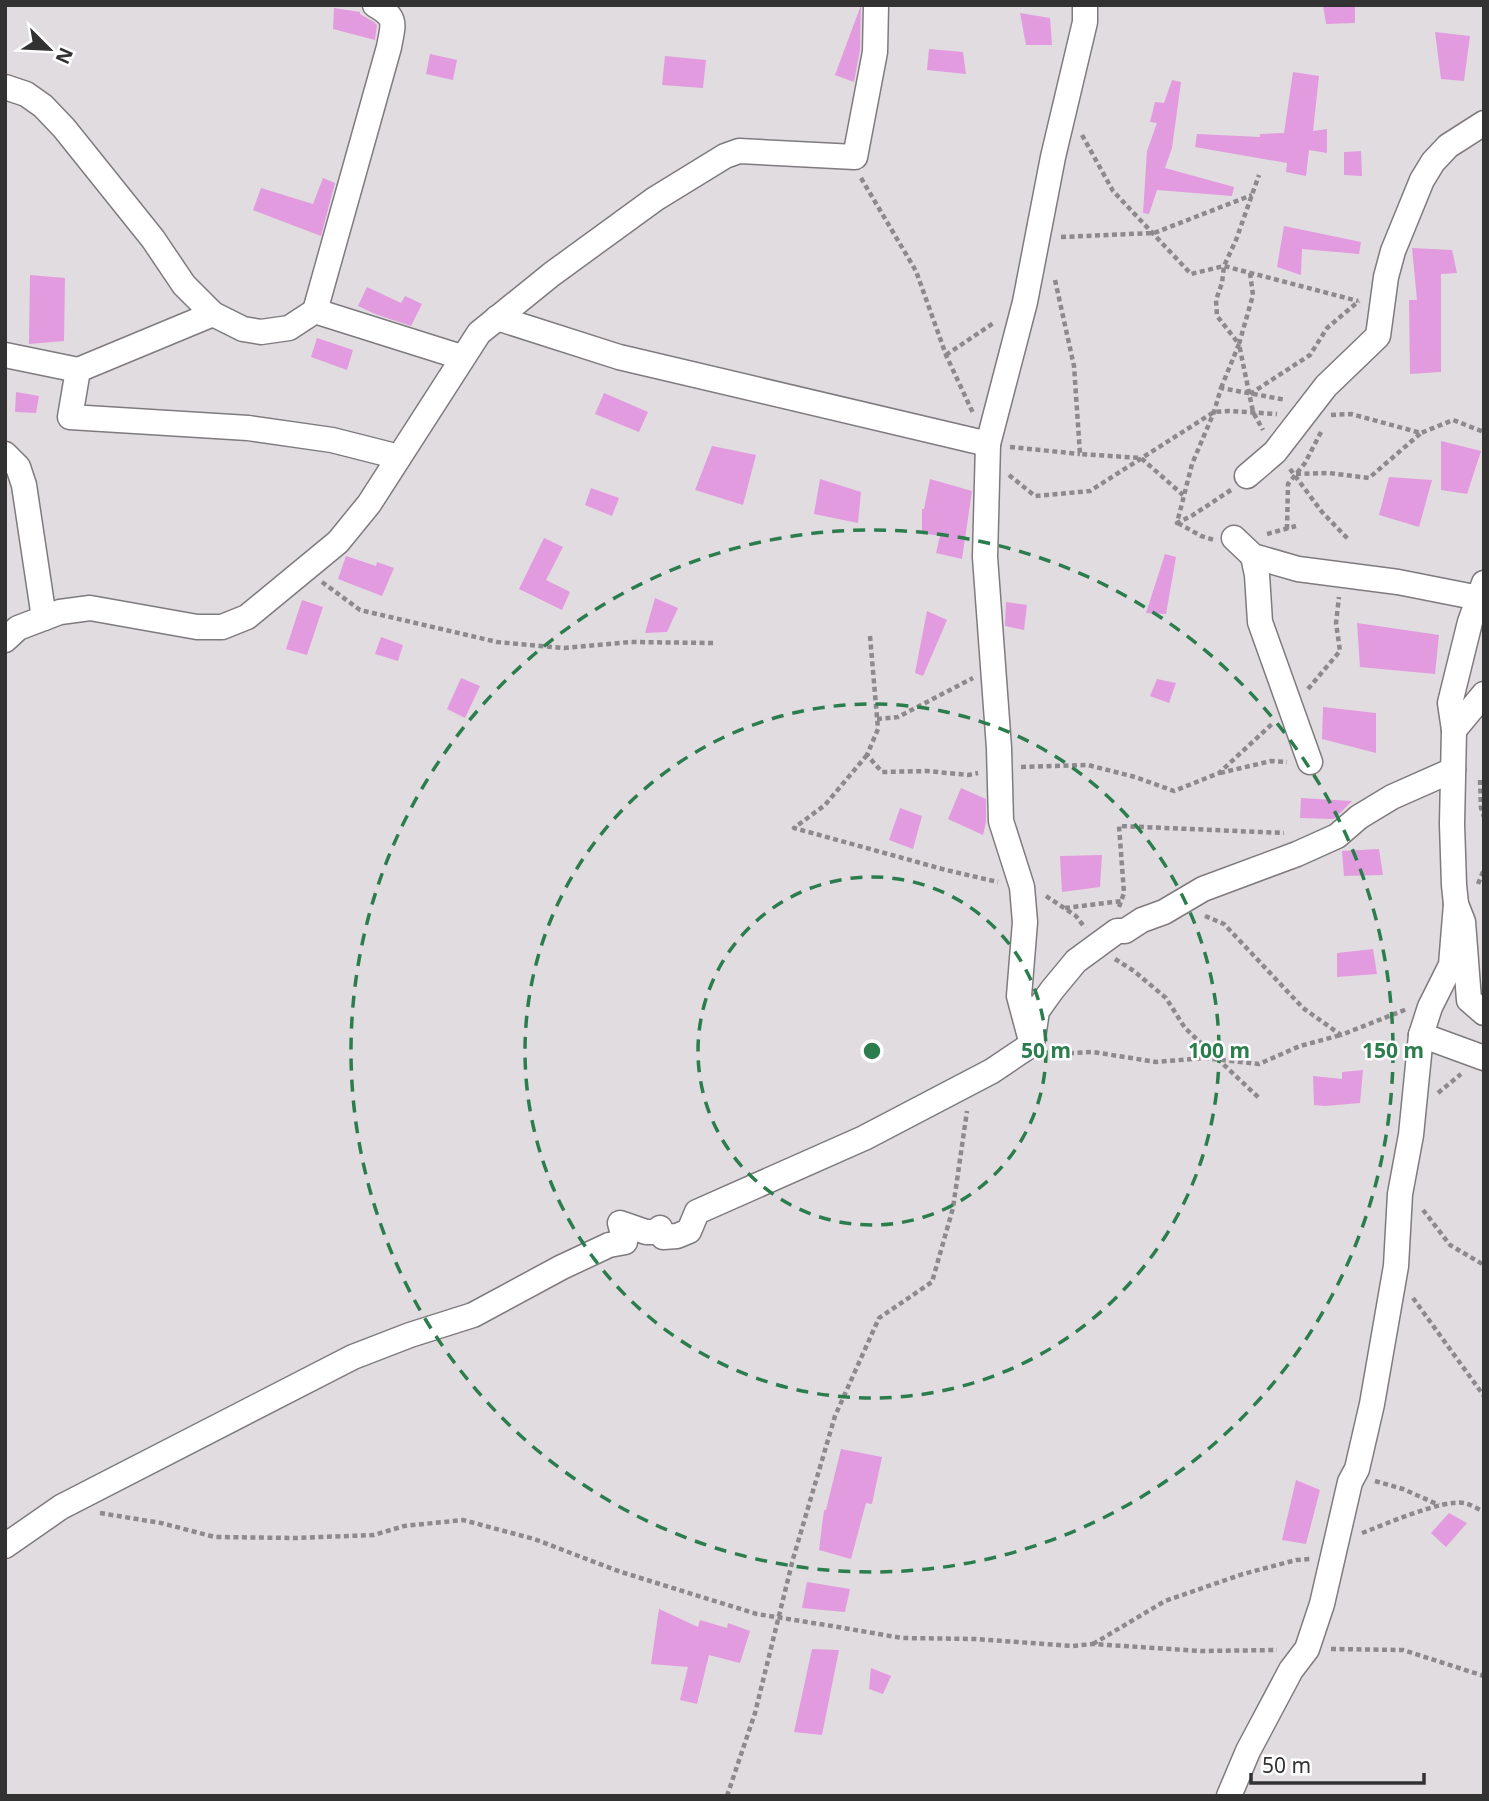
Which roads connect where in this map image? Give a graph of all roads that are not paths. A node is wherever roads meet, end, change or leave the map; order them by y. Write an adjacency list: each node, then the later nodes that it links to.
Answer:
1 (375, 5): 6 (street)
2 (876, 5): 8 (street)
3 (1085, 5): 12 (street)
4 (5, 87): 7 (street)
5 (1484, 122): 15 (street)
6 (315, 312): 7 (street); 10 (street)
7 (213, 314): 11 (street)
8 (497, 318): 10 (street); 12 (street)
9 (5, 355): 11 (street)
10 (461, 358): 14 (street)
11 (78, 370): 14 (street)
12 (988, 444): 30 (street)
13 (5, 454): 20 (street)
14 (399, 457): 20 (street)
15 (1247, 476)
16 (1234, 538): 17 (street)
17 (1252, 556): 19 (street); 25 (street)
18 (1484, 572): 19 (street)
19 (1482, 587): 24 (street)
20 (44, 618): 21 (street)
21 (5, 640)
22 (1484, 694): 24 (street)
23 (1484, 720): 24 (street)
24 (1454, 730): 26 (street)
25 (1310, 762)
26 (1453, 770): 27 (street); 30 (street)
27 (1456, 904): 28 (street); 29 (street)
28 (1484, 1013)
29 (1421, 1035): 31 (street); 33 (street)
30 (1040, 1049): 32 (street)
31 (1484, 1058)
32 (5, 1546)
33 (1228, 1796)

